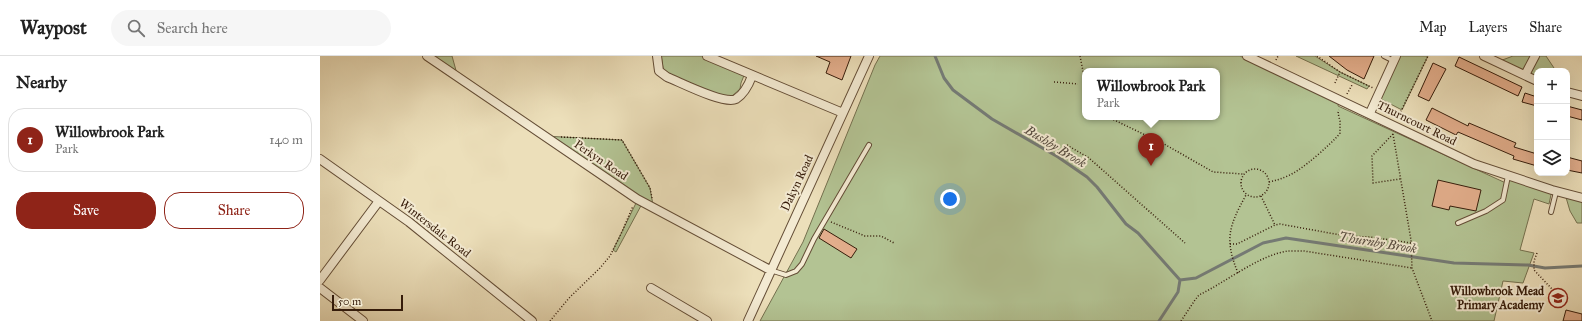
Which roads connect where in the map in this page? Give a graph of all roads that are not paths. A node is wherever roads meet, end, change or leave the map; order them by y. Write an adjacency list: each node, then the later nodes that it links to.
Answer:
1 (427, 56): 25 (street, Perkyn Road)
2 (657, 56): 10 (street)
3 (707, 56): 10 (street)
4 (869, 56): 15 (street, Dakyn Road)
5 (1247, 56): 16 (street, Thurncourt Road)
6 (1384, 56): 9 (lane)
7 (1484, 56): 11 (street)
8 (1535, 56): 11 (street)
9 (1395, 58): 16 (street)
10 (752, 76): 15 (street)
11 (1525, 76): 12 (street)
12 (1534, 80)
13 (1570, 93): 14 (street)
14 (1582, 96)
15 (843, 113): 25 (street, Dakyn Road)
16 (1370, 113): 19 (street, Thurncourt Road)
17 (869, 145): 25 (lane)
18 (320, 159): 22 (street, Wintersdale Road)
19 (1508, 176): 20 (street, Thurncourt Road); 24 (lane)
20 (1556, 192): 21 (street, Thurncourt Road); 23 (lane)
21 (1582, 198)
22 (379, 201): 26 (street); 30 (street, Wintersdale Road)
23 (1551, 212)
24 (1458, 223)
25 (770, 270): 32 (street, Dakyn Road)
26 (320, 280)
27 (320, 288): 29 (street)
28 (651, 288): 31 (street)
29 (363, 321)
30 (532, 321)
31 (707, 321)
32 (748, 321)

